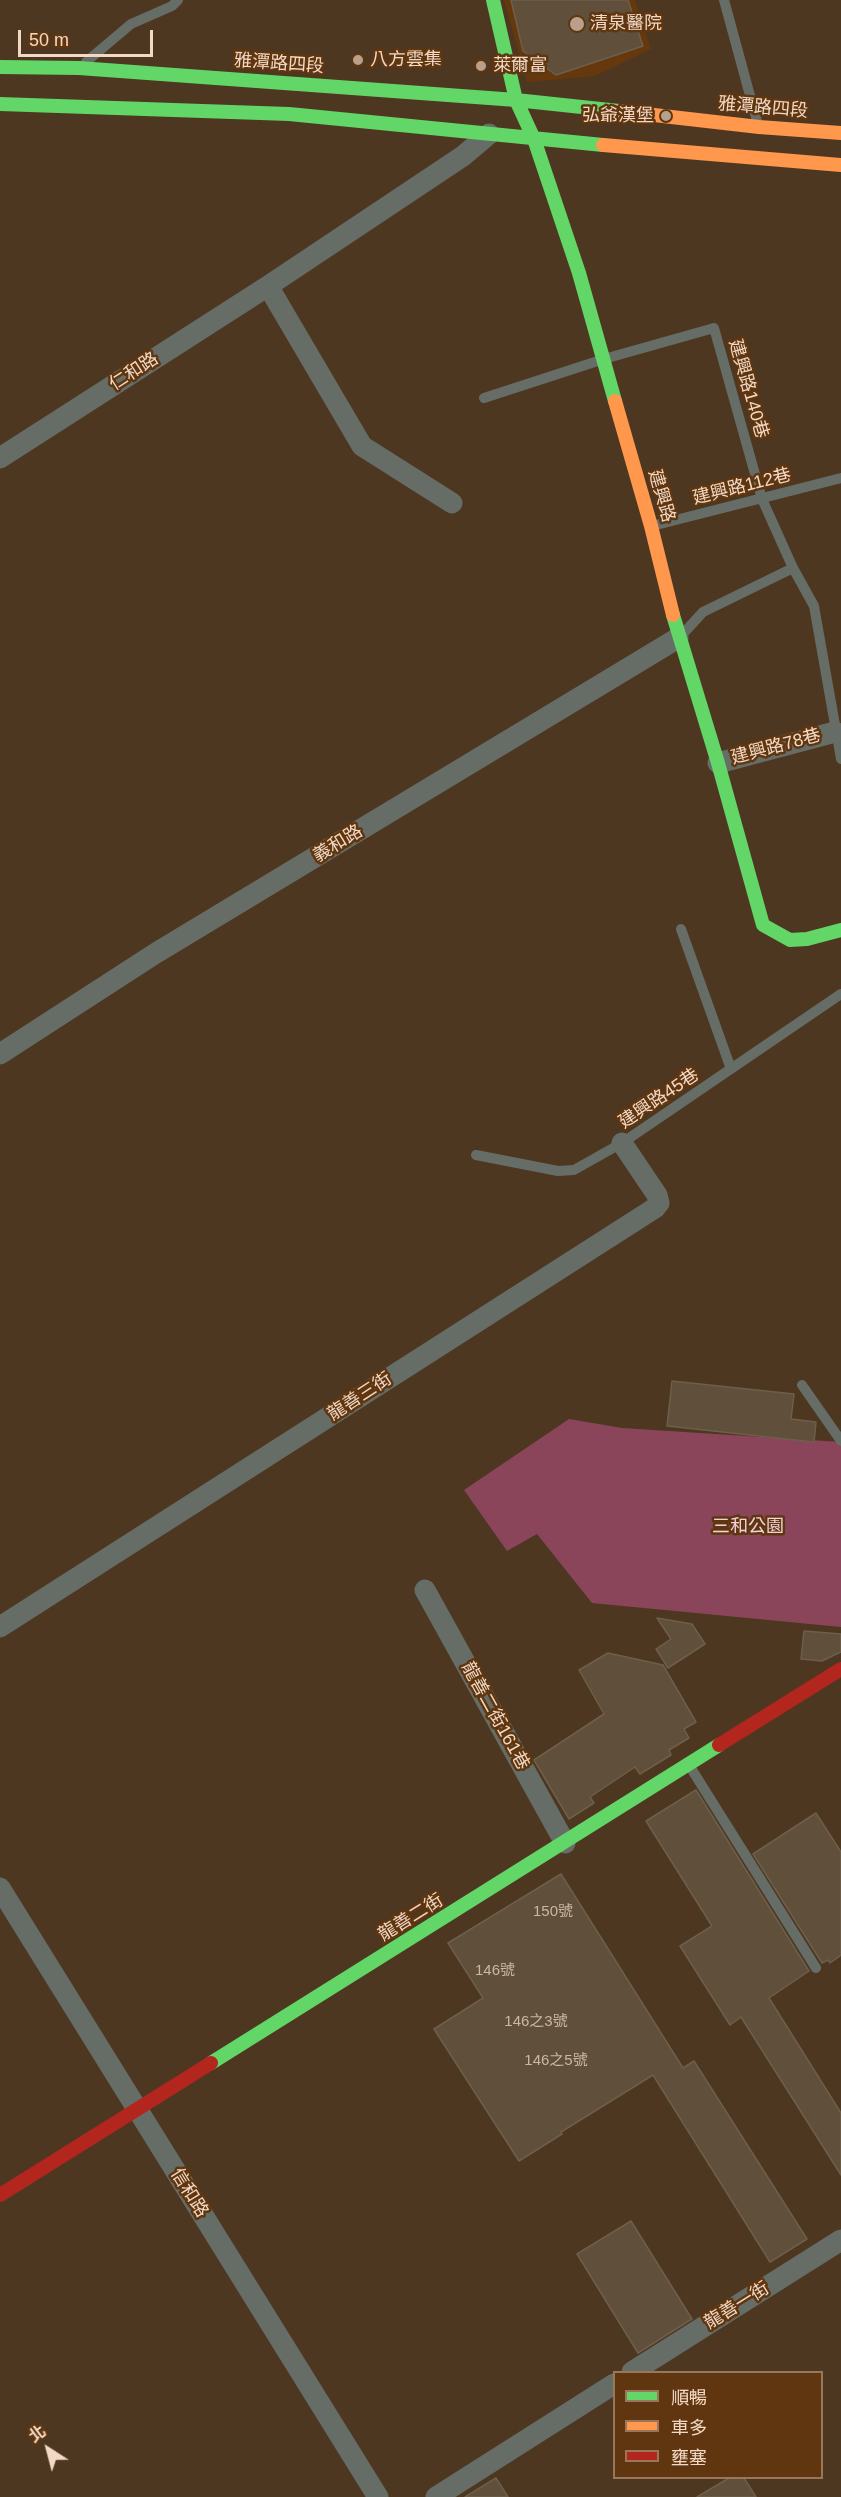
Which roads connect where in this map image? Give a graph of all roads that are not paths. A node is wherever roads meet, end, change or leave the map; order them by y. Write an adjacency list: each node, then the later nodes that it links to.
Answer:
1 (178, 0): 5 (lane)
2 (493, 0): 6 (street, 建興路)
3 (724, 0): 11 (lane)
4 (0, 67): 5 (street, 雅潭路四段)
5 (79, 68): 6 (street, 雅潭路四段)
6 (516, 100): 10 (street, 建興路); 11 (street, 雅潭路四段)
7 (0, 104): 9 (street, 雅潭路四段)
8 (841, 133): 11 (street, 雅潭路四段)
9 (489, 134): 10 (street, 雅潭路四段); 13 (street, 仁和路)
10 (534, 139): 11 (street, 雅潭路四段); 14 (street, 建興路)
11 (764, 143): 12 (street, 雅潭路四段)
12 (841, 165)
13 (268, 285): 16 (street, 仁和路); 19 (street)
14 (604, 359): 15 (lane); 18 (lane, 建興路140巷); 20 (street, 建興路)
15 (484, 398)
16 (0, 458)
17 (841, 478): 18 (lane, 建興路112巷)
18 (762, 500): 20 (lane, 建興路112巷); 21 (lane)
19 (452, 503)
20 (651, 526): 22 (street, 建興路)
21 (793, 568): 22 (lane); 23 (lane)
22 (678, 639): 25 (street, 建興路); 29 (street, 義和路)
23 (835, 732): 24 (lane); 25 (street, 建興路78巷)
24 (841, 759)
25 (718, 763): 27 (street, 建興路)
26 (681, 929): 30 (lane)
27 (841, 930)
28 (841, 994): 30 (lane, 建興路45巷)
29 (0, 1054)
30 (731, 1069): 31 (lane, 建興路45巷)
31 (622, 1143): 32 (lane, 建興路45巷); 36 (street, 龍善三街)
32 (477, 1155)
33 (802, 1385): 34 (lane)
34 (841, 1441)
35 (425, 1590): 39 (street, 龍善二街161巷)
36 (0, 1627)
37 (841, 1670): 38 (street, 龍善二街)
38 (688, 1765): 39 (street, 龍善二街); 41 (lane)
39 (565, 1843): 42 (street, 龍善二街)
40 (0, 1888): 42 (street, 信和路)
41 (816, 1968)
42 (138, 2109): 43 (street, 龍善二街); 47 (street, 信和路)
43 (0, 2195)
44 (841, 2240): 45 (street, 龍善一街)
45 (635, 2371)
46 (613, 2385): 48 (street)
47 (378, 2497)
48 (436, 2497)

